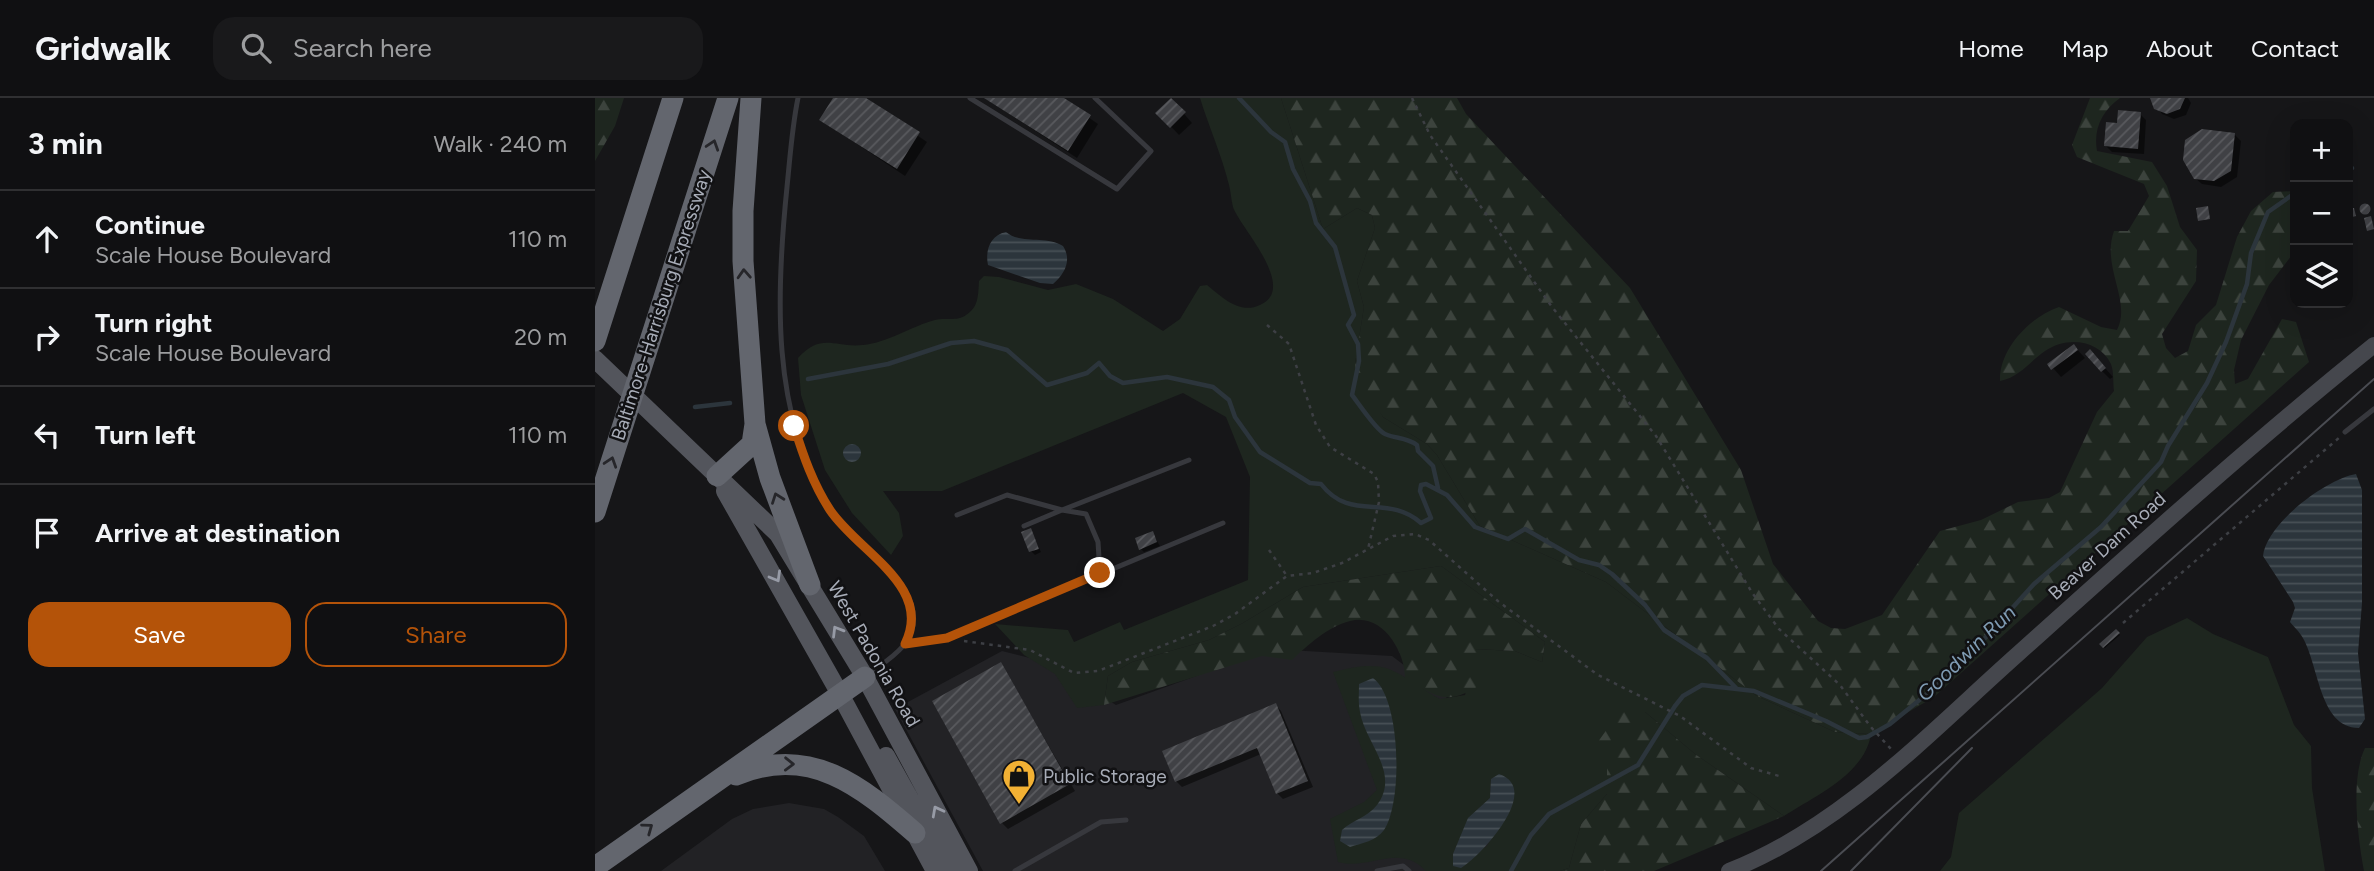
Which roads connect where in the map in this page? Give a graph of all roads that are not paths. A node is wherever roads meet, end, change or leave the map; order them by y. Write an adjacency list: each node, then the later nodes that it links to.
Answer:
1 (657, 98): 8 (highway)
2 (673, 98): 8 (highway)
3 (728, 98): 18 (highway, Baltimore-Harrisburg Expressway, one-way to 3)
4 (751, 98): 13 (highway, one-way to 4)
5 (799, 98): 24 (lane)
6 (970, 98): 7 (lane)
7 (1095, 98)
8 (608, 302): 9 (highway)
9 (595, 340)
10 (2374, 345): 37 (main road, Beaver Dam Road)
11 (595, 359): 16 (main road, West Padonia Road)
12 (2374, 409): 14 (lane)
13 (755, 424): 16 (highway); 23 (highway, one-way to 13)
14 (2345, 432)
15 (1189, 460): 17 (lane)
16 (717, 476): 23 (main road, West Padonia Road); 26 (main road, West Padonia Road, one-way to 26)
17 (1062, 510): 19 (lane); 21 (lane); 22 (lane)
18 (595, 512)
19 (957, 516)
20 (1223, 523): 22 (lane)
21 (1024, 526)
22 (1100, 573): 24 (lane)
23 (810, 585): 25 (main road, West Padonia Road, one-way to 23)
24 (905, 644): 25 (lane)
25 (865, 677): 26 (highway); 33 (main road, West Padonia Road, one-way to 25)
26 (841, 694): 27 (highway); 29 (main road, West Padonia Road); 32 (main road)
27 (701, 789): 29 (highway, one-way to 29); 30 (highway, one-way to 27)
28 (1126, 820): 34 (lane)
29 (915, 833): 31 (main road, West Padonia Road)
30 (595, 867)
31 (935, 871)
32 (950, 871)
33 (969, 871)
34 (1015, 871)
35 (1377, 871): 36 (lane)
36 (1409, 871)
37 (1729, 871)

